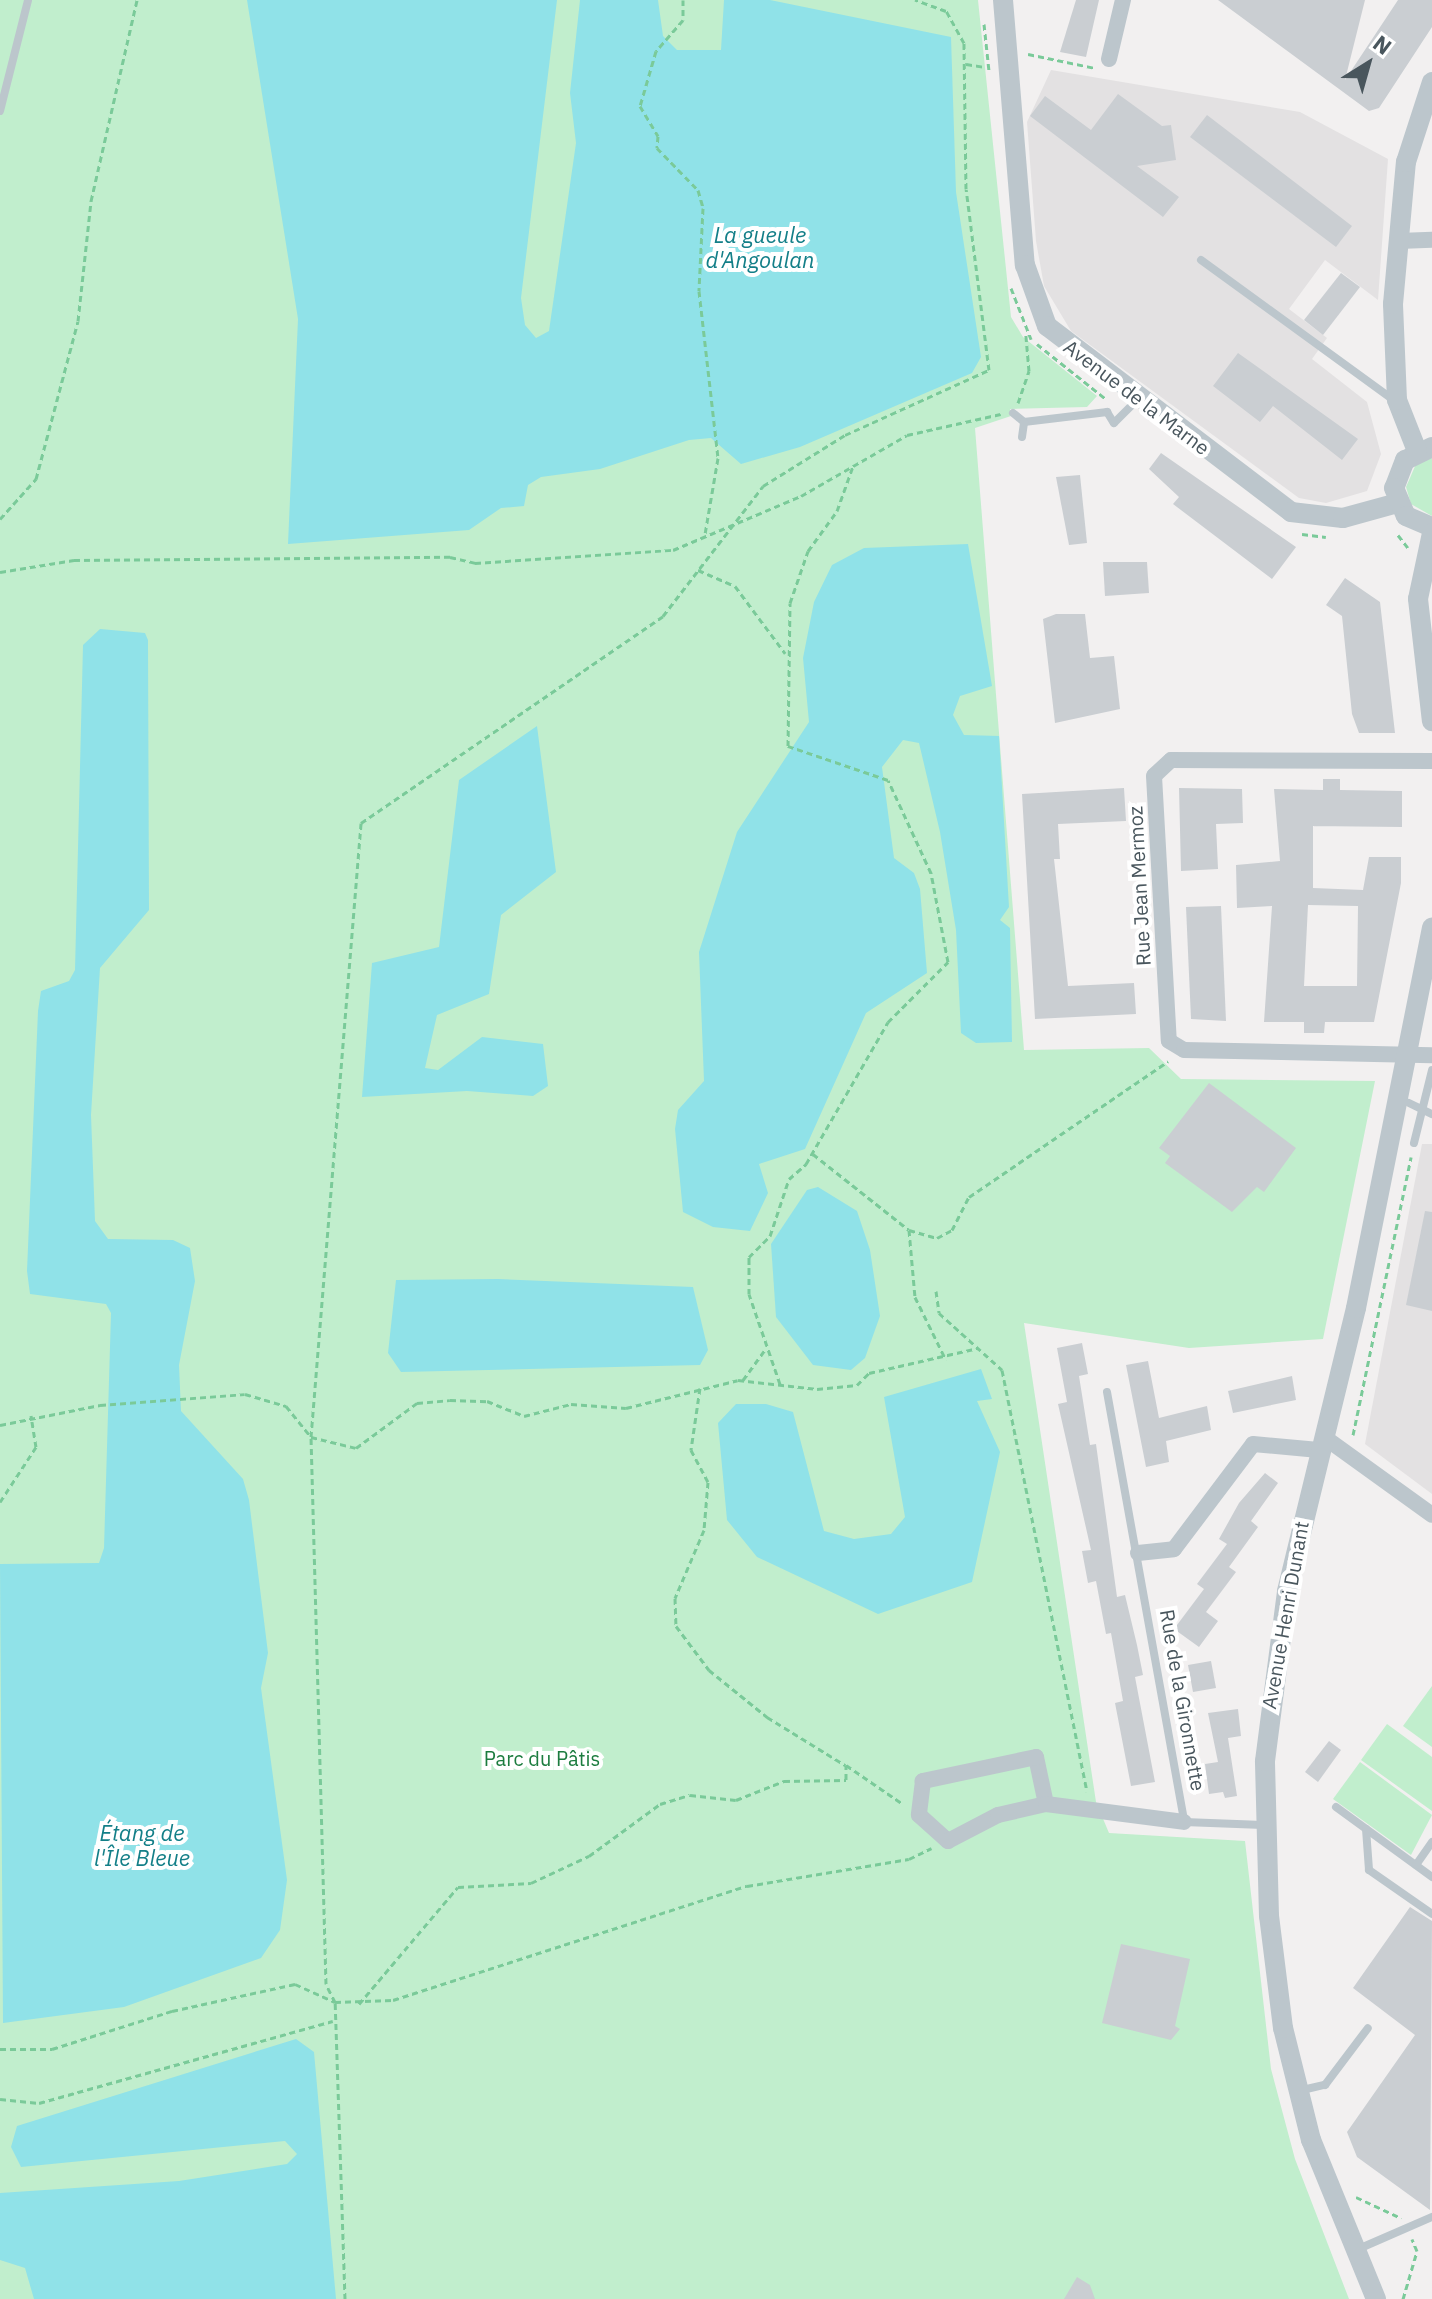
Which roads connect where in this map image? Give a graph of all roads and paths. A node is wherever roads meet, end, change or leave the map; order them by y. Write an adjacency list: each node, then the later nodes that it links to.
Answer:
1 (28, 0): 12 (lane)
2 (137, 0): 26 (path)
3 (683, 0): 30 (path)
4 (915, 0): 9 (path)
5 (1003, 0): 18 (street, Avenue de la Marne)
6 (1123, 0): 8 (street)
7 (1020, 52): 8 (path)
8 (1109, 59)
9 (964, 64): 10 (path); 31 (path)
10 (986, 67)
11 (1432, 82): 13 (street)
12 (0, 111)
13 (1424, 116): 15 (street)
14 (1432, 240): 15 (street)
15 (1399, 241): 19 (street)
16 (1201, 260): 19 (lane)
17 (1026, 333): 20 (path)
18 (1138, 399): 21 (lane); 25 (street, Avenue de la Marne)
19 (1397, 400): 23 (street)
20 (1013, 413): 21 (lane); 24 (path)
21 (1024, 422): 22 (lane)
22 (1022, 437)
23 (1425, 449): 25 (street)
24 (853, 466): 31 (path); 35 (path)
25 (1398, 503): 27 (street)
26 (0, 519)
27 (1432, 527)
28 (1392, 531): 32 (path)
29 (1432, 533): 36 (street)
30 (705, 535): 31 (path); 34 (path)
31 (719, 536): 33 (path)
32 (1410, 560)
33 (698, 570): 35 (path); 60 (path)
34 (0, 572)
35 (786, 655): 48 (path)
36 (1432, 721)
37 (1432, 761): 39 (street, Rue Jean Mermoz)
38 (1432, 928): 40 (street, Avenue Henri Dunant)
39 (1184, 1050): 40 (street); 49 (path)
40 (1407, 1054): 41 (street); 62 (street, Avenue Henri Dunant)
41 (1432, 1055)
42 (1432, 1070): 45 (lane)
43 (1432, 1098): 45 (lane)
44 (1409, 1103): 45 (lane)
45 (1424, 1106): 46 (lane); 47 (lane)
46 (1432, 1114)
47 (1414, 1143): 61 (path)
48 (812, 1153): 49 (path); 51 (path)
49 (909, 1230): 53 (path)
50 (936, 1291): 52 (path)
51 (767, 1347): 54 (path); 55 (path)
52 (978, 1348): 53 (path); 69 (path)
53 (946, 1360): 55 (path)
54 (743, 1380): 55 (path); 56 (path)
55 (780, 1384)
56 (700, 1388): 60 (path); 66 (path)
57 (1107, 1392): 65 (lane, Rue de la Gironnette)
58 (31, 1415): 59 (path); 60 (path); 63 (path)
59 (0, 1425)
60 (311, 1437): 79 (path)
61 (1350, 1440)
62 (1322, 1444): 64 (street); 65 (street); 72 (street, Avenue Henri Dunant)
63 (0, 1502)
64 (1432, 1515)
65 (1138, 1553): 71 (lane, Rue de la Gironnette)
66 (846, 1765): 70 (path); 80 (path)
67 (1046, 1804): 69 (street); 70 (street); 74 (street)
68 (1336, 1807): 73 (lane)
69 (1091, 1812): 71 (street)
70 (925, 1821): 74 (street)
71 (1184, 1822): 72 (lane, Rue de la Gironnette)
72 (1263, 1825): 84 (street, Avenue Henri Dunant)
73 (1366, 1829): 76 (lane); 78 (lane)
74 (948, 1841): 80 (path)
75 (1432, 1842): 76 (lane)
76 (1416, 1865): 77 (lane)
77 (1432, 1877)
78 (1432, 1914)
79 (335, 2002): 80 (path); 81 (path); 83 (path)
80 (358, 2005)
81 (333, 2021): 85 (path); 91 (path)
82 (1368, 2028): 84 (lane)
83 (0, 2049)
84 (1297, 2091): 90 (street, Avenue Henri Dunant)
85 (0, 2099)
86 (1358, 2199): 87 (path)
87 (1398, 2212)
88 (1432, 2217): 90 (lane)
89 (1414, 2243): 93 (path)
90 (1353, 2251): 92 (street, Avenue Henri Dunant)
91 (345, 2299)
92 (1376, 2299)
93 (1403, 2299)

